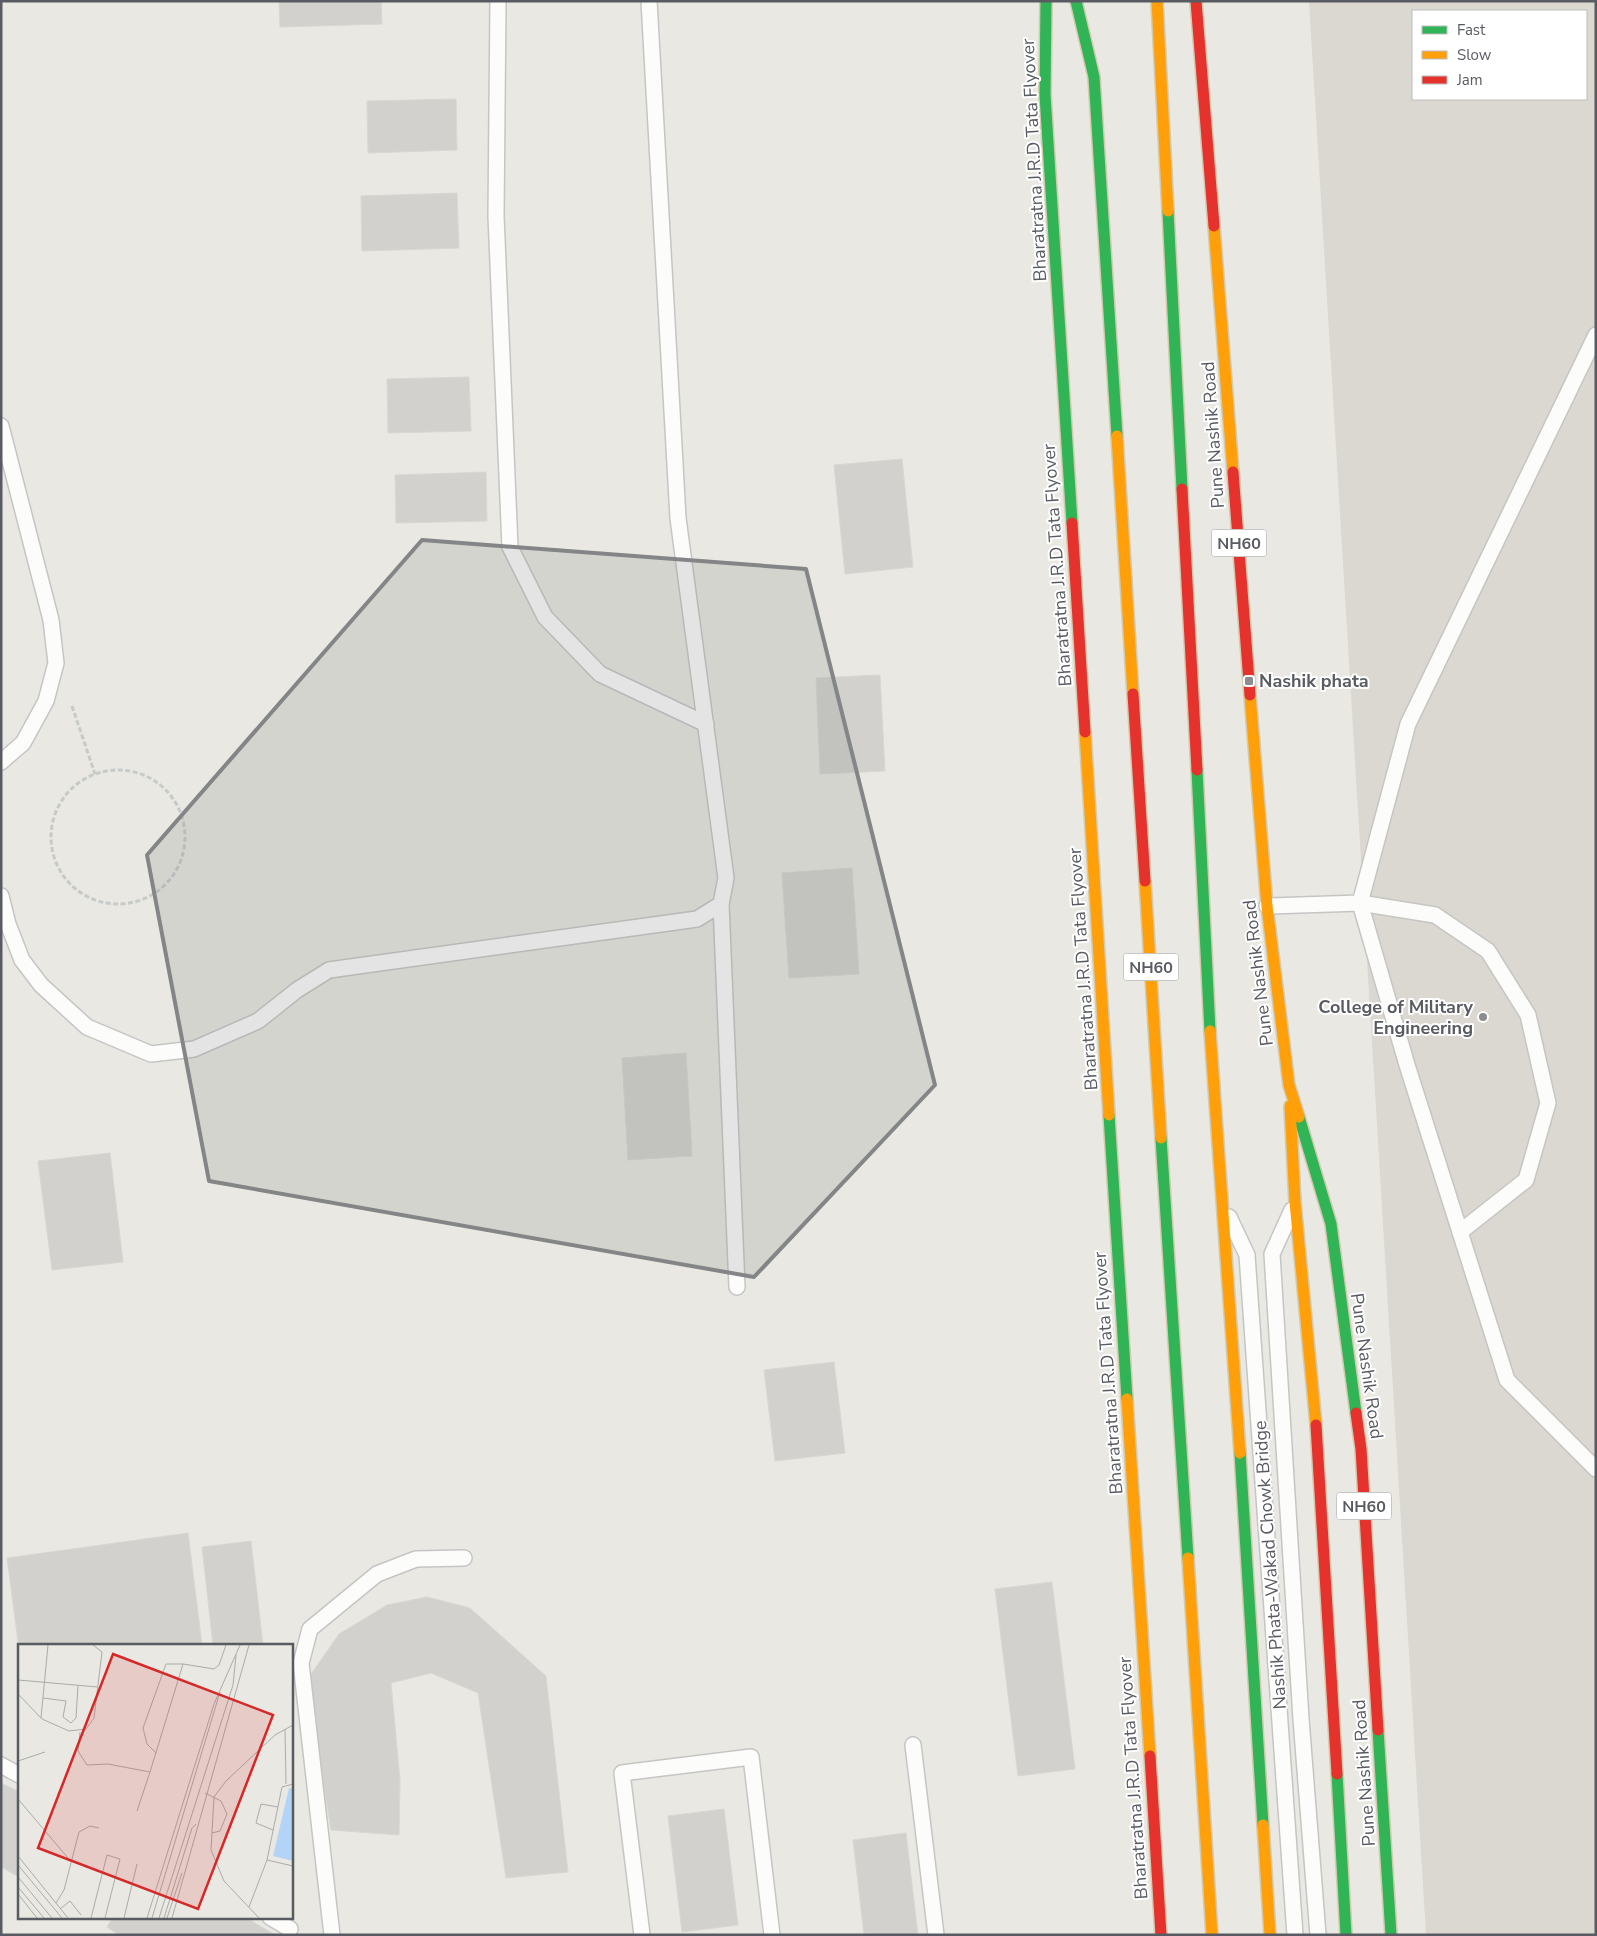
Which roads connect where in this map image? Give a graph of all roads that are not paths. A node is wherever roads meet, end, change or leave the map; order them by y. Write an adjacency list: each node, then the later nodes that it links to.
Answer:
1 (498, 1): 9 (lane)
2 (649, 1): 9 (lane)
3 (1046, 1): 31 (main road, Bharatratna J.R.D Tata Flyover)
4 (1076, 1): 32 (main road, NH60)
5 (1157, 1): 16 (main road)
6 (1196, 1): 14 (main road, Pune Nashik Road / NH60)
7 (1596, 335): 12 (lane)
8 (1, 426): 10 (lane)
9 (706, 724): 13 (lane)
10 (1, 762)
11 (1, 896): 13 (lane)
12 (1360, 903): 14 (lane); 18 (lane); 18 (lane)
13 (721, 904): 19 (lane)
14 (1267, 906): 15 (main road, Pune Nashik Road / NH60)
15 (1289, 1085): 17 (main road); 37 (main road, Pune Nashik Road / NH60)
16 (1221, 1200): 33 (main road); 34 (lane, Nashik Phata-Wakad Chowk Bridge)
17 (1295, 1202): 35 (lane, Nashik Phata-Wakad Chowk Bridge); 36 (main road)
18 (1460, 1232): 20 (lane)
19 (737, 1287)
20 (1596, 1469)
21 (464, 1558): 27 (lane)
22 (913, 1745): 30 (lane)
23 (1, 1765): 24 (lane)
24 (18, 1774)
25 (272, 1918): 26 (lane)
26 (290, 1929)
27 (332, 1935)
28 (642, 1935): 29 (lane)
29 (772, 1935)
30 (936, 1935)
31 (1161, 1935)
32 (1212, 1935)
33 (1270, 1935)
34 (1295, 1935)
35 (1318, 1935)
36 (1346, 1935)
37 (1391, 1935)

